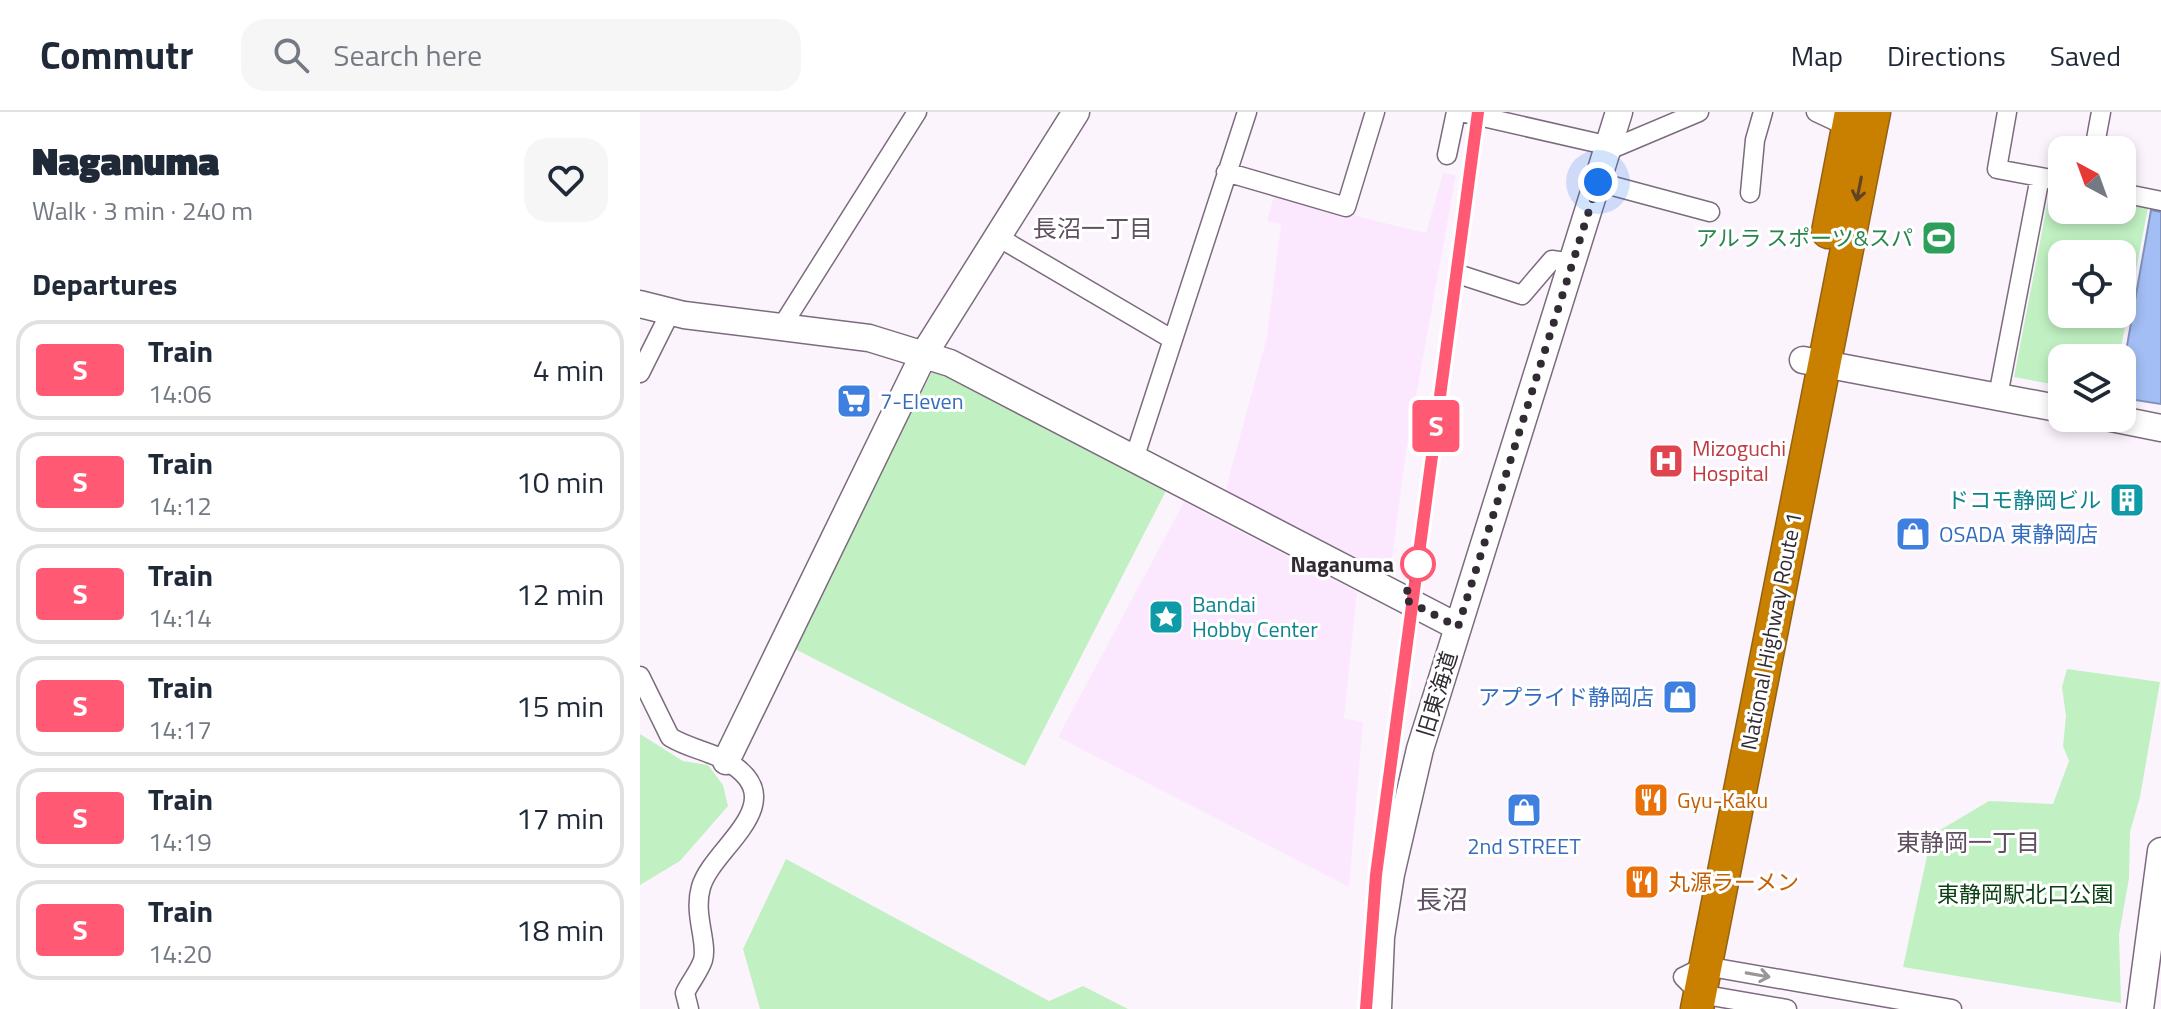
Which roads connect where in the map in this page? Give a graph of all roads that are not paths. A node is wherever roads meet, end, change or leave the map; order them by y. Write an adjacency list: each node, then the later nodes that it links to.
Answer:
1 (917, 112): 29 (street)
2 (1076, 112): 24 (street)
3 (1247, 112): 16 (street)
4 (1375, 112): 16 (street)
5 (1458, 112): 14 (street); 15 (street)
6 (1619, 112): 14 (street, 旧東海道)
7 (1699, 112): 14 (street)
8 (1763, 112): 20 (street)
9 (1816, 112): 12 (street)
10 (2007, 112): 17 (street)
11 (2101, 112): 13 (street)
12 (1858, 117): 32 (highway, National Highway Route 1)
13 (2097, 136)
14 (1609, 148): 19 (street, 旧東海道)
15 (1447, 155)
16 (1226, 172): 30 (street)
17 (2040, 177): 18 (street); 34 (street)
18 (2048, 178)
19 (1598, 182): 23 (street); 25 (street, 旧東海道)
20 (1750, 193)
21 (2136, 196): 22 (street)
22 (2161, 201)
23 (1710, 212)
24 (998, 237): 30 (street); 31 (street)
25 (1573, 263): 26 (street); 39 (street, 旧東海道)
26 (1464, 276)
27 (640, 304): 28 (street)
28 (670, 313): 29 (street); 33 (street)
29 (782, 326): 31 (street)
30 (1170, 338): 38 (street)
31 (924, 354): 38 (street); 41 (street)
32 (1814, 362): 34 (street); 43 (highway, National Highway Route 1)
33 (640, 373)
34 (1998, 396): 35 (street)
35 (2048, 406)
36 (2136, 423): 37 (street)
37 (2161, 428)
38 (1134, 459): 39 (street)
39 (1458, 627): 45 (street, 旧東海道)
40 (640, 676): 41 (street)
41 (726, 761): 44 (street)
42 (2161, 851): 48 (street)
43 (1692, 991): 46 (street); 47 (street, one-way to 47)
44 (689, 1009)
45 (1378, 1009)
46 (1787, 1009)
47 (1952, 1009)
48 (2140, 1009)

